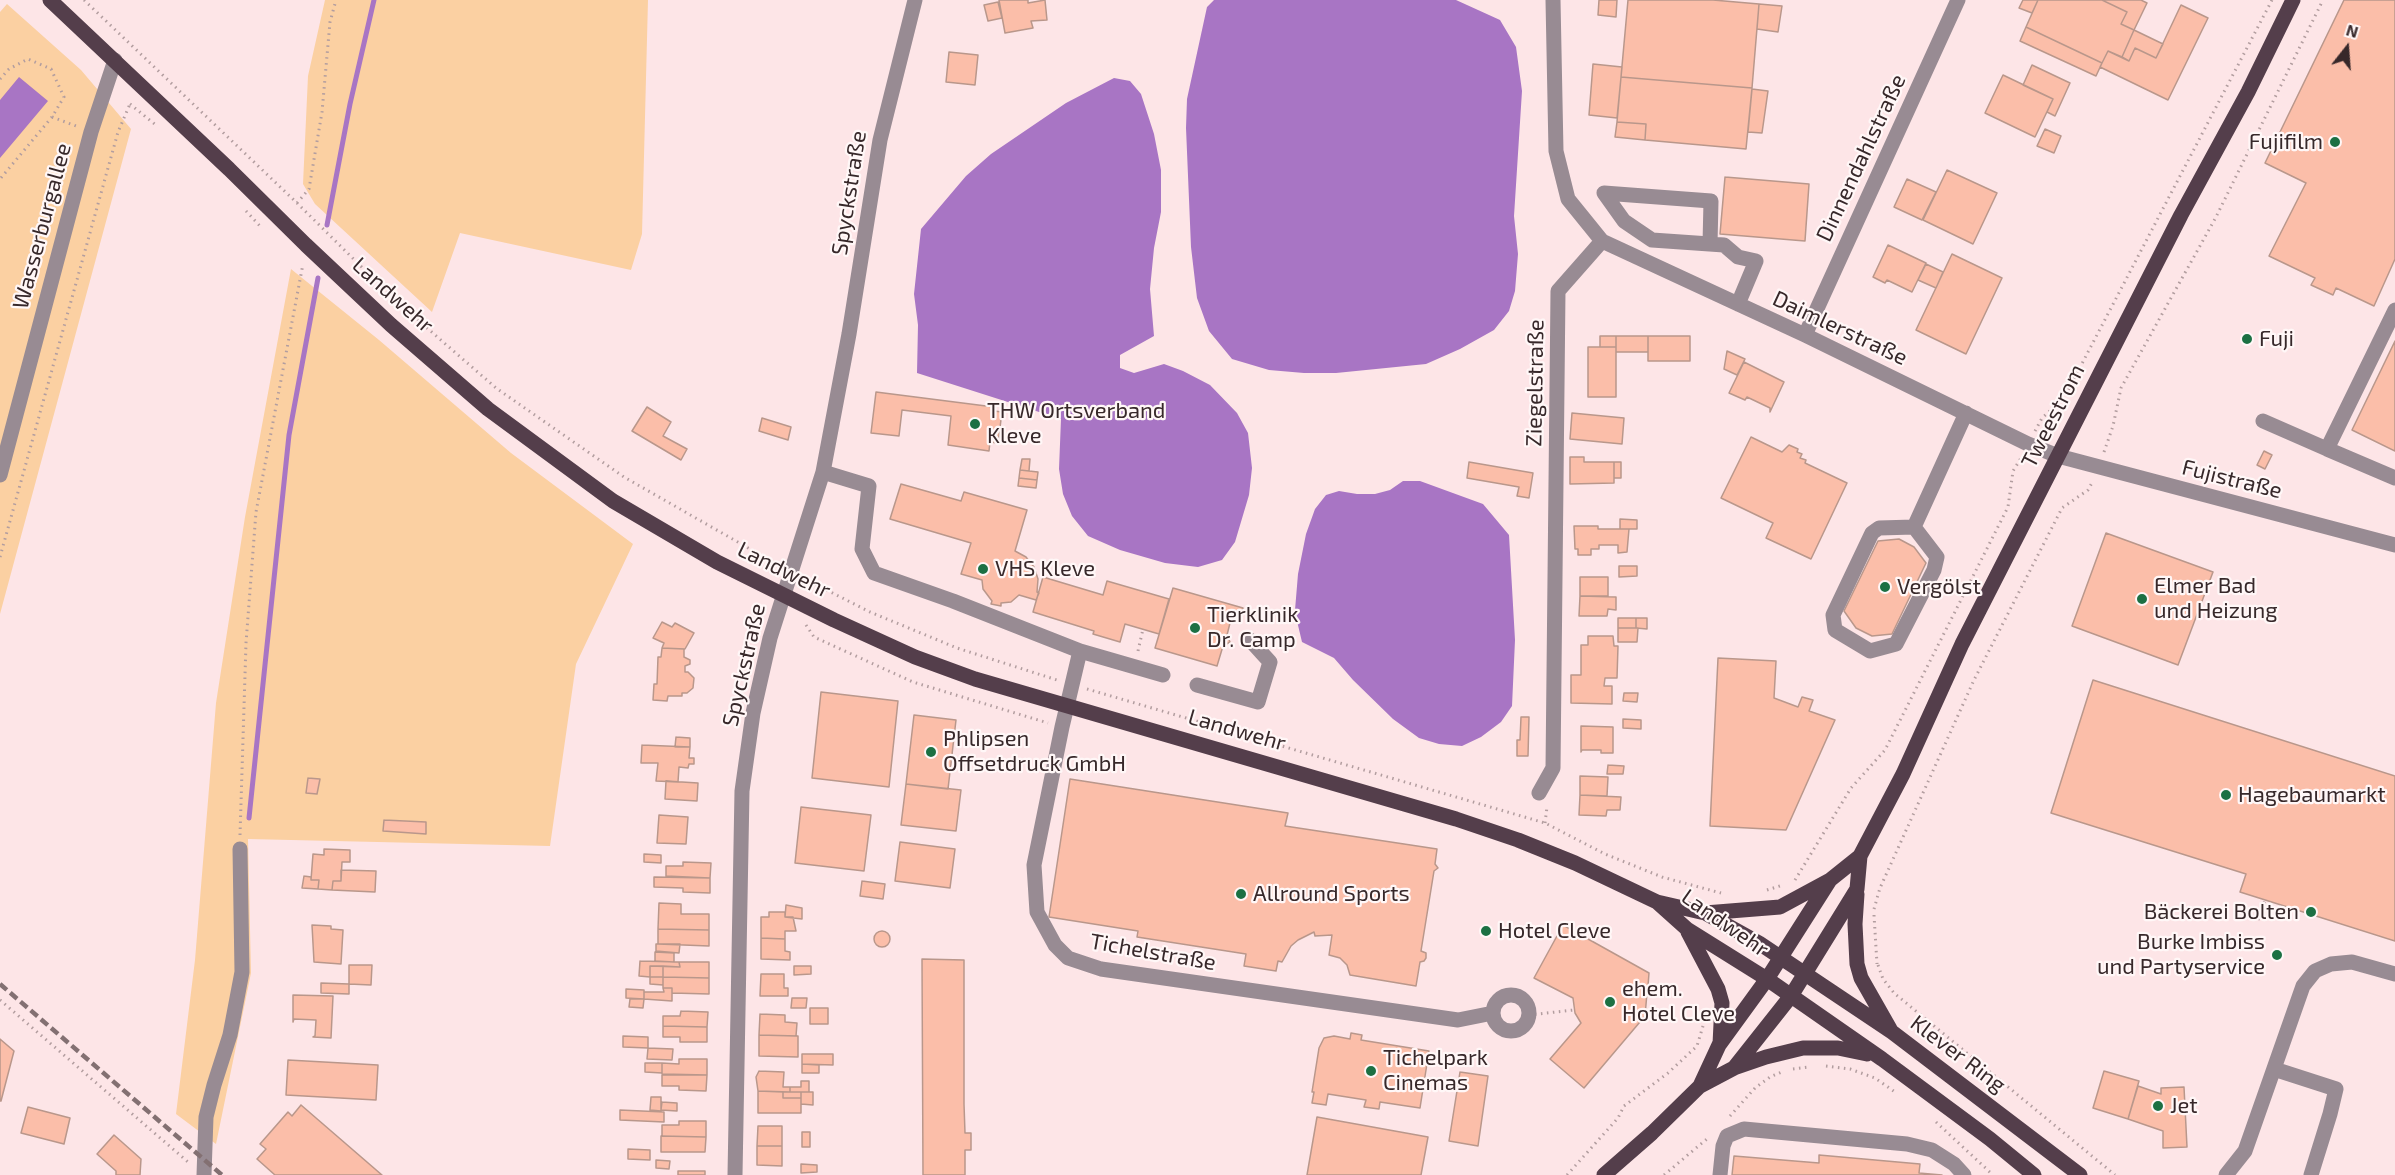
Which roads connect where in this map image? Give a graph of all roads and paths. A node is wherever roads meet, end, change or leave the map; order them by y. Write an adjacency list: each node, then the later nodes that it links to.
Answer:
1 (50, 0): 9 (main road, Landwehr)
2 (84, 0): 3 (path)
3 (336, 0)
4 (915, 0): 26 (street, Spyckstraße)
5 (1553, 0): 15 (street)
6 (1958, 0): 20 (street, Dinnendahlstraße)
7 (2272, 0): 23 (path)
8 (2293, 0): 25 (main road, Tweestrom)
9 (115, 60): 27 (street, Wasserburgallee); 32 (main road, Landwehr)
10 (0, 79): 12 (path)
11 (160, 129): 31 (path)
12 (0, 179)
13 (244, 209): 14 (path)
14 (268, 233)
15 (1602, 241): 18 (street, Daimlerstraße); 40 (street, Ziegelstraße)
16 (1710, 244): 16 (street); 18 (street)
17 (294, 257): 41 (path)
18 (1738, 304): 20 (street, Daimlerstraße)
19 (2395, 310): 24 (street)
20 (1805, 335): 21 (street, Daimlerstraße)
21 (1966, 413): 23 (street, Daimlerstraße); 29 (street)
22 (2263, 421): 24 (street)
23 (2028, 444): 25 (street, Daimlerstraße); 44 (path)
24 (2327, 449): 28 (street)
25 (2058, 456): 30 (street, Fujistraße); 42 (main road, Tweestrom)
26 (823, 472): 32 (street, Spyckstraße); 35 (street)
27 (0, 475)
28 (2395, 478)
29 (1914, 527): 29 (street)
30 (2395, 545)
31 (0, 557)
32 (784, 594): 39 (main road, Landwehr); 76 (street, Spyckstraße)
33 (1143, 629): 36 (path)
34 (1250, 640): 38 (street)
35 (1080, 651): 36 (street); 39 (street, Tichelstraße)
36 (1133, 667): 37 (street)
37 (1163, 675)
38 (1197, 685)
39 (1067, 707): 51 (main road, Landwehr); 63 (street, Tichelstraße)
40 (1539, 793)
41 (240, 849): 75 (street)
42 (1860, 856): 43 (main road, Tweestrom); 46 (main road, Tweestrom)
43 (1830, 880): 52 (main road); 55 (main road, Tweestrom)
44 (1794, 881)
45 (1784, 884): 47 (path)
46 (1857, 889): 56 (main road); 57 (main road, Tweestrom)
47 (1765, 891)
48 (1719, 893): 49 (path)
49 (1730, 893)
50 (2265, 900): 53 (path)
51 (1657, 902): 52 (main road, Landwehr); 54 (main road, Landwehr)
52 (1704, 913): 55 (main road, Landwehr)
53 (2258, 920)
54 (1687, 929): 59 (main road, Landwehr); 67 (main road)
55 (1782, 957): 57 (main road, Klever Ring); 59 (main road)
56 (1857, 964): 66 (main road); 84 (path)
57 (1806, 973): 60 (main road); 66 (main road, Klever Ring)
58 (2395, 974): 71 (street)
59 (1767, 979): 60 (main road); 67 (main road)
60 (1791, 996): 69 (main road); 70 (main road)
61 (0, 1000): 75 (path)
62 (1574, 1010): 64 (path)
63 (1493, 1013): 64 (street); 64 (street, Tichelstraße)
64 (1529, 1015)
65 (1704, 1020): 77 (path)
66 (1892, 1032): 83 (main road, Klever Ring)
67 (1719, 1045): 72 (main road)
68 (1803, 1048): 69 (main road); 70 (main road); 73 (path)
69 (1882, 1059): 82 (main road)
70 (1734, 1068): 72 (main road)
71 (2274, 1069): 85 (street); 86 (street)
72 (1700, 1086): 78 (main road)
73 (1903, 1097)
74 (1930, 1118): 81 (path)
75 (199, 1171)
76 (735, 1175)
77 (1567, 1175)
78 (1604, 1175)
79 (1720, 1175): 80 (street)
80 (1964, 1175)
81 (1994, 1175)
82 (2034, 1175)
83 (2080, 1175)
84 (2115, 1175)
85 (2226, 1175)
86 (2311, 1175)

